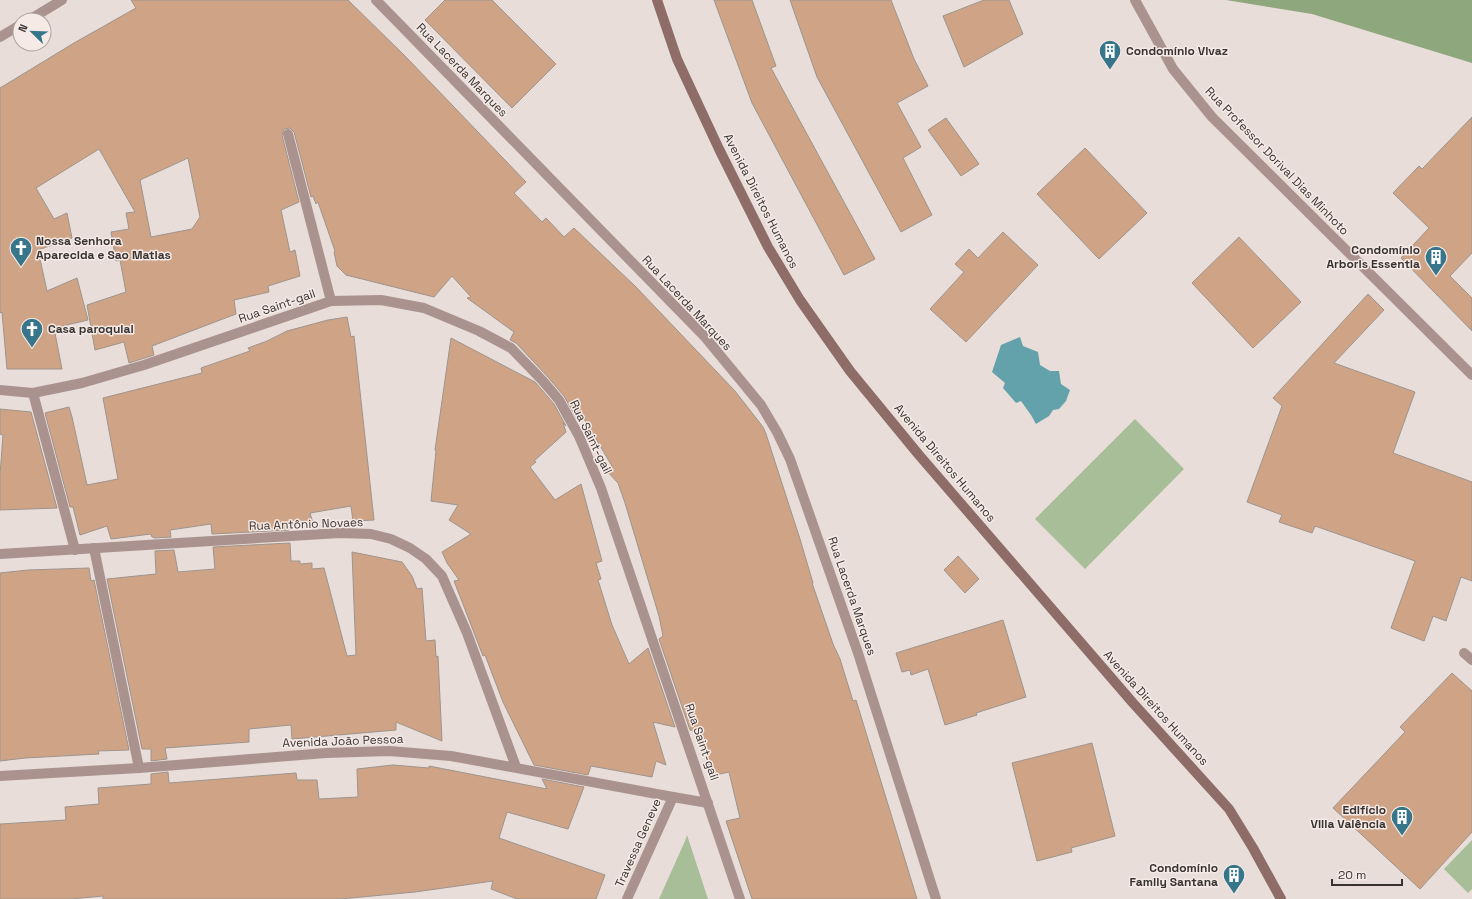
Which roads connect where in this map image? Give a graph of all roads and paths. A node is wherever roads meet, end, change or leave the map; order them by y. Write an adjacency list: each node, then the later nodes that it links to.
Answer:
1 (61, 0): 5 (street)
2 (376, 0): 25 (street, Rua Lacerda Marques)
3 (657, 0): 26 (main road, Avenida Direitos Humanos)
4 (1135, 0): 10 (street, Rua Professor Dorival Dias Minhoto)
5 (41, 12)
6 (12, 30): 7 (street)
7 (0, 37)
8 (288, 134): 9 (street)
9 (331, 301): 12 (street, Rua Saint-gail); 22 (street, Rua Saint-gail)
10 (1472, 375)
11 (0, 390): 12 (street, Rua Saint-gail)
12 (33, 393): 14 (street)
13 (94, 548): 14 (street, Rua Antônio Novaes); 18 (street, Rua Antônio Novaes); 19 (street)
14 (75, 550): 15 (street, Rua Antônio Novaes)
15 (0, 554)
16 (1464, 653): 17 (street)
17 (1472, 660)
18 (516, 767): 19 (street, Avenida João Pessoa); 21 (street, Avenida João Pessoa)
19 (139, 768): 20 (street, Avenida João Pessoa)
20 (0, 776)
21 (673, 797): 22 (street, Avenida João Pessoa); 23 (street, Travessa Geneve)
22 (708, 802): 24 (street, Rua Saint-gail)
23 (627, 899)
24 (740, 899)
25 (936, 899)
26 (1281, 899)

